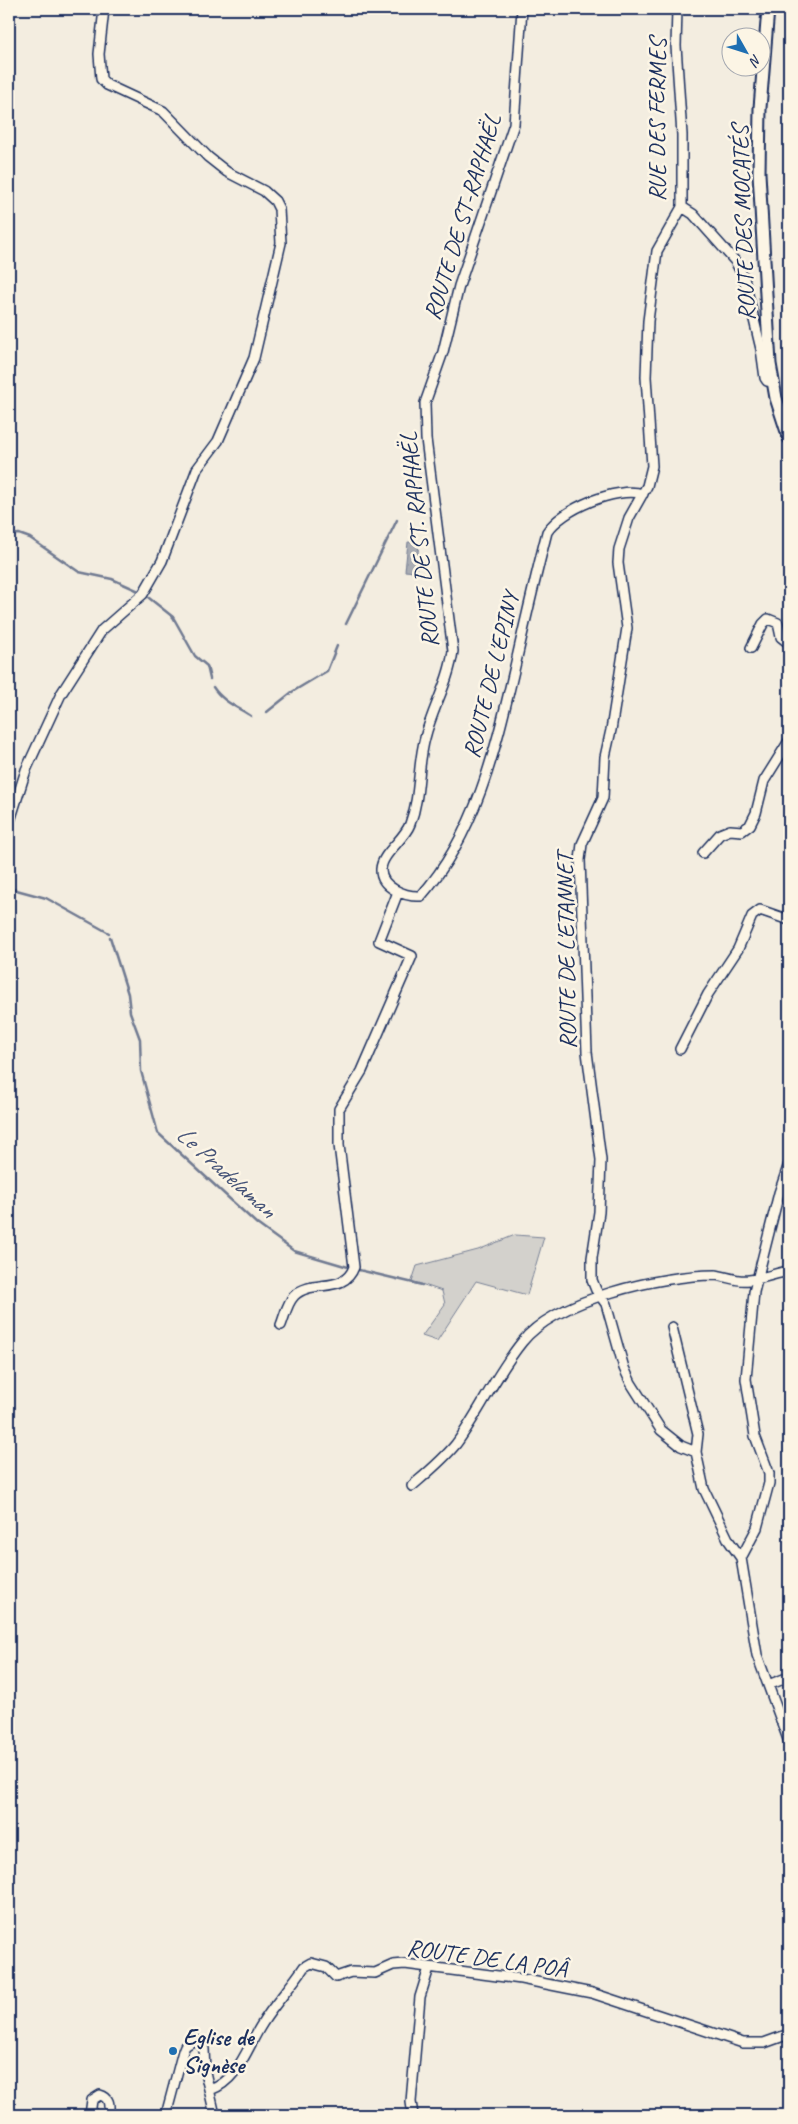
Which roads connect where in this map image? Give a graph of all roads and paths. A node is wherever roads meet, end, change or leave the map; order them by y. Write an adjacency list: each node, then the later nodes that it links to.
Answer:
1 (104, 9): 13 (street)
2 (522, 9): 7 (street, ROUTE DE ST-RAPHAËL)
3 (677, 9): 5 (street, RUE DES FERMES)
4 (768, 9): 6 (street, ROUTE DES MOCATÉS)
5 (682, 207): 6 (street); 9 (street, RUE DES FERMES)
6 (773, 382): 8 (street, ROUTE DES MOCATÉS)
7 (425, 402): 15 (street, ROUTE DE ST. RAPHAËL)
8 (789, 435)
9 (643, 494): 15 (street, ROUTE DE L'EPINY); 21 (street, ROUTE DE L'ETANNET)
10 (789, 640): 11 (street)
11 (751, 648)
12 (789, 741): 14 (street)
13 (9, 824)
14 (703, 853)
15 (398, 892): 22 (street)
16 (789, 920): 17 (street)
17 (680, 1049)
18 (789, 1164): 20 (street)
19 (789, 1271): 20 (street)
20 (757, 1278): 21 (street); 26 (street)
21 (602, 1296): 24 (street, ROUTE DE L'ETANNET); 25 (street)
22 (281, 1325)
23 (672, 1327): 24 (street)
24 (696, 1452): 26 (street)
25 (412, 1486)
26 (741, 1558): 28 (street)
27 (789, 1678): 28 (street)
28 (768, 1685): 29 (street)
29 (789, 1742)
30 (429, 1968): 31 (street, ROUTE DE LA POÂ); 32 (street, ROUTE DE LA POÂ); 37 (street)
31 (789, 2034)
32 (210, 2090): 35 (street); 36 (street)
33 (90, 2115): 34 (street)
34 (109, 2115)
35 (166, 2115)
36 (215, 2115)
37 (413, 2115)

